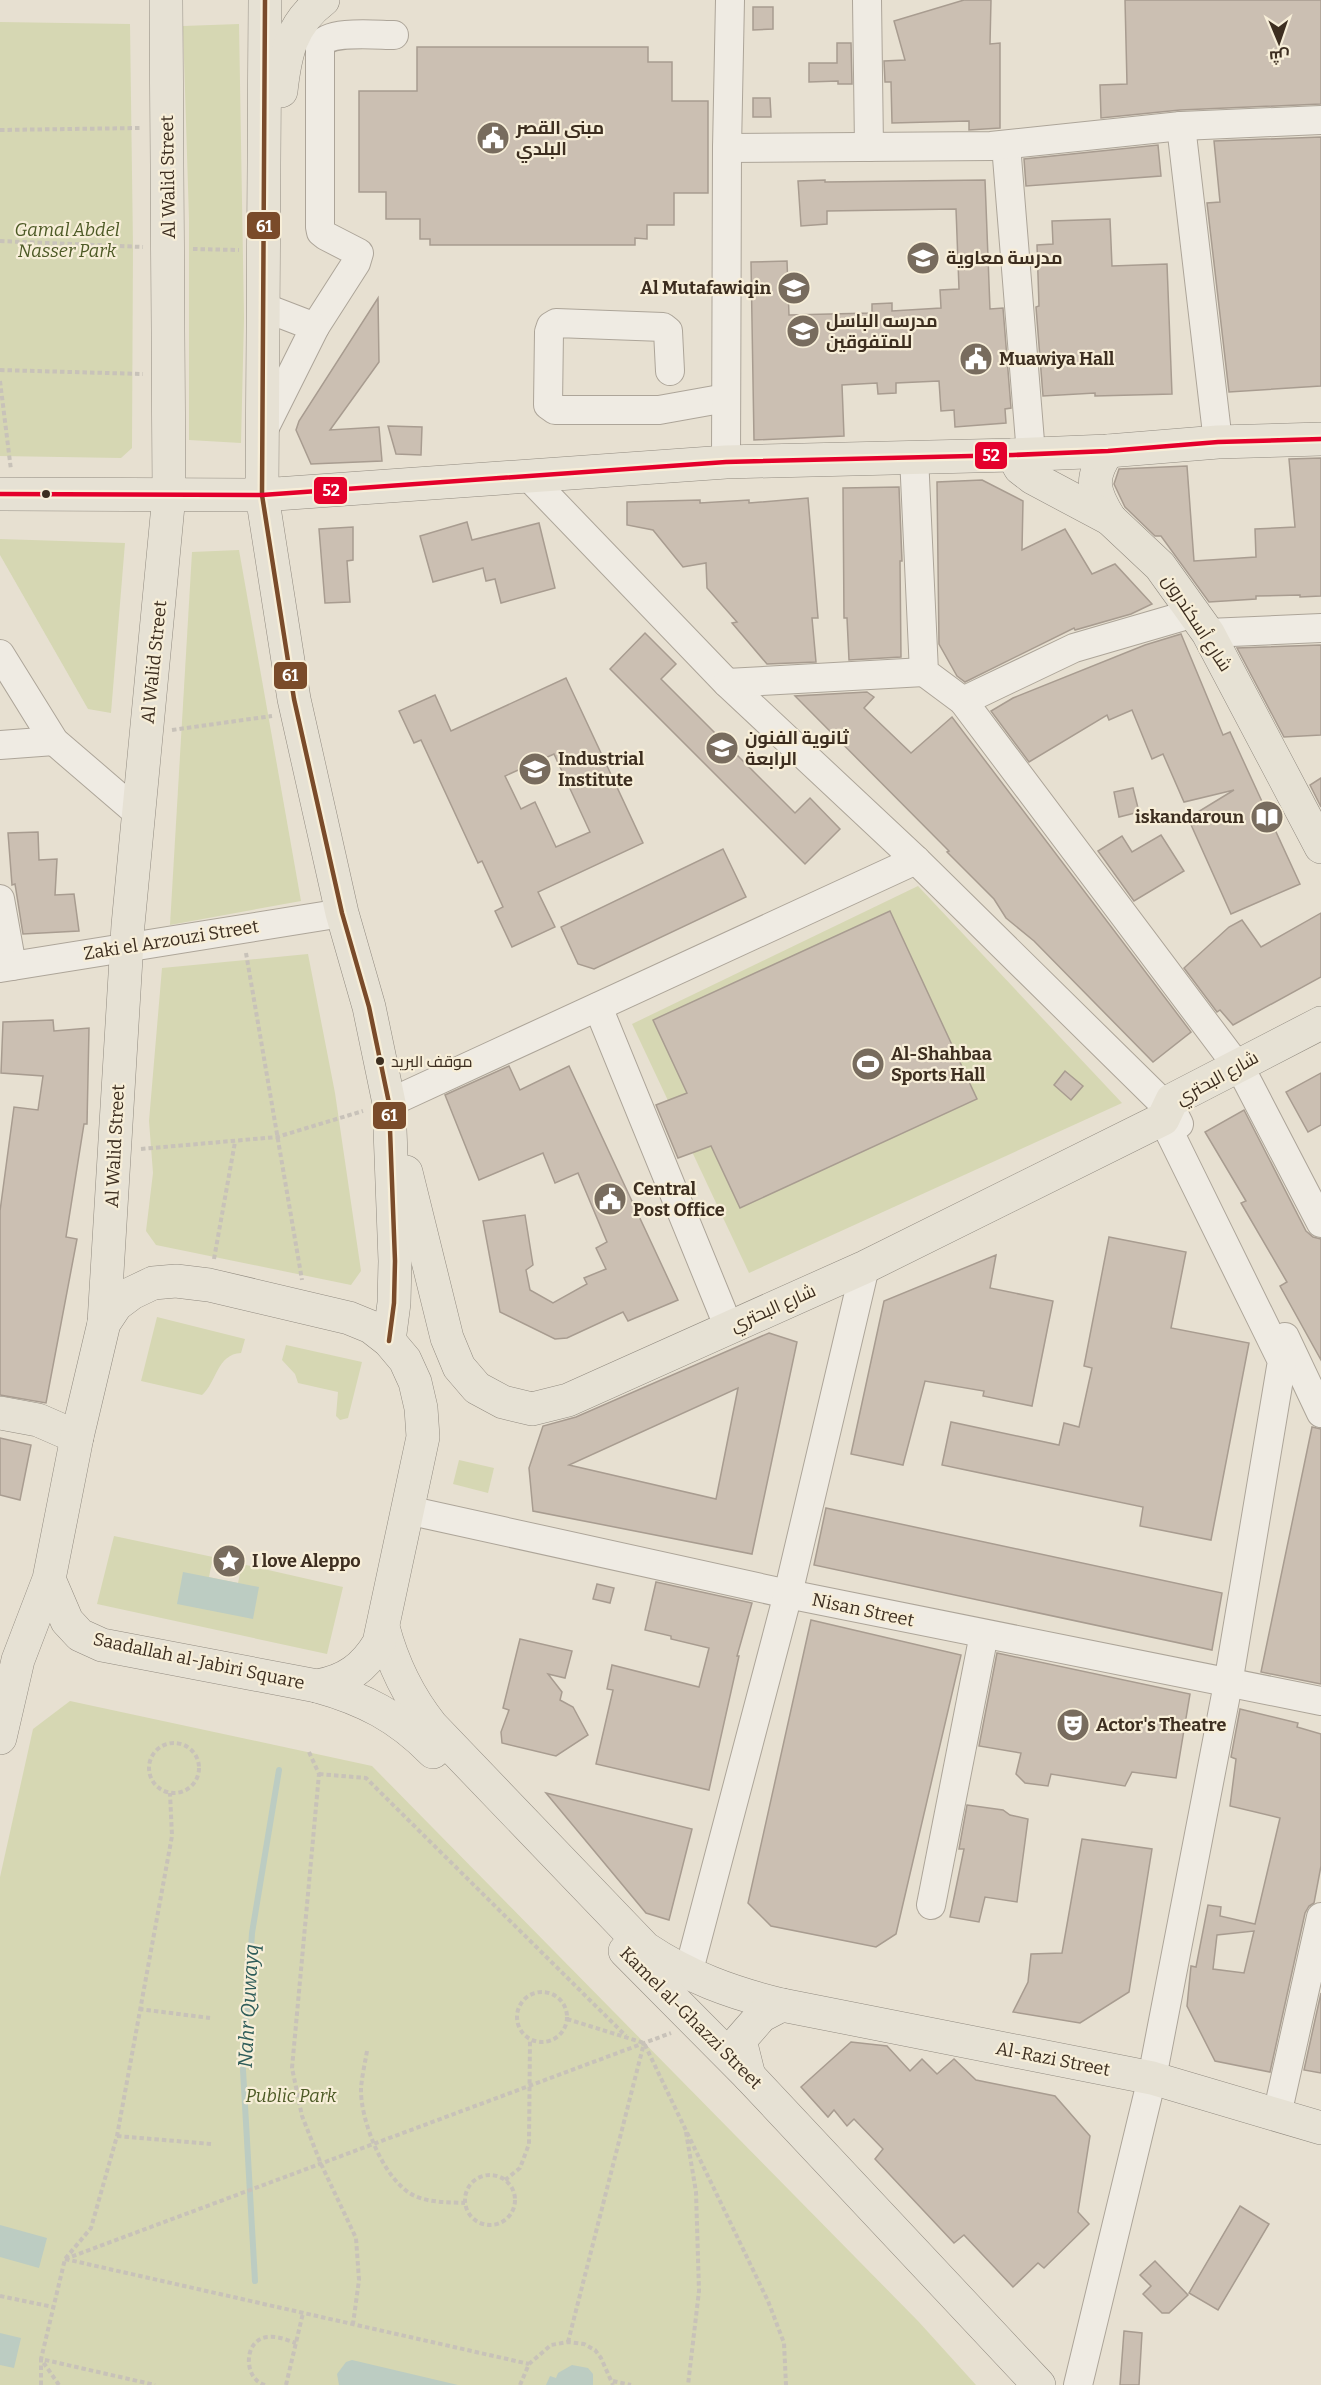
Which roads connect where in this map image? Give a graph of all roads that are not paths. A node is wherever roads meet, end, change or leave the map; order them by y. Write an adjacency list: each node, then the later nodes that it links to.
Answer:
1 (166, 0): 26 (main road, Al Walid Street)
2 (265, 0): 12 (main road)
3 (323, 0): 12 (main road)
4 (730, 0): 10 (street)
5 (867, 0): 11 (street)
6 (394, 35): 14 (street)
7 (1321, 120): 8 (street)
8 (1181, 126): 9 (street); 19 (street)
9 (1006, 145): 11 (street); 21 (street)
10 (738, 147): 11 (street); 16 (street)
11 (868, 147)
12 (264, 160): 13 (main road)
13 (263, 307): 14 (street); 17 (main road)
14 (315, 327): 17 (street)
15 (670, 371): 16 (street)
16 (726, 398): 23 (street)
17 (262, 433): 27 (main road)
18 (1321, 439): 19 (main road)
19 (1218, 442): 20 (main road)
20 (1108, 451): 21 (main road); 28 (main road)
21 (1022, 454): 22 (main road); 28 (main road, شارع أسكندرون)
22 (914, 456): 23 (main road); 32 (street)
23 (726, 462): 24 (main road)
24 (528, 476): 27 (main road); 33 (street)
25 (8, 494): 26 (main road)
26 (170, 495): 27 (main road); 37 (main road, Al Walid Street)
27 (262, 495): 41 (main road)
28 (1110, 519): 29 (main road, شارع أسكندرون)
29 (1201, 623): 30 (street); 34 (street); 38 (main road, شارع أسكندرون)
30 (1321, 628)
31 (0, 654): 35 (street)
32 (924, 672): 33 (street); 34 (street)
33 (727, 683): 39 (street)
34 (963, 702): 46 (street)
35 (54, 741): 36 (street); 37 (street)
36 (0, 745)
37 (140, 815): 42 (main road, Al Walid Street)
38 (1321, 847)
39 (916, 860): 44 (street); 48 (street)
40 (0, 899): 43 (street)
41 (342, 913): 42 (street, Zaki el Arzouzi Street); 47 (main road)
42 (127, 948): 43 (street, Zaki el Arzouzi Street); 51 (main road, Al Walid Street)
43 (6, 967)
44 (598, 1007): 47 (street); 52 (street)
45 (1321, 1023): 46 (main road, شارع البحتري)
46 (1237, 1066): 48 (main road, شارع البحتري); 49 (street)
47 (389, 1103): 52 (main road, شارع البحتري); 53 (main road)
48 (1166, 1114): 50 (main road, شارع البحتري); 55 (street); 63 (street)
49 (1321, 1223)
50 (865, 1267): 52 (main road, شارع البحتري); 59 (street)
51 (104, 1323): 53 (main road, Saadallah al-Jabiri Square); 56 (main road, Saadallah al-Jabiri Square)
52 (729, 1328)
53 (389, 1341): 57 (main road, Saadallah al-Jabiri Square)
54 (0, 1413): 56 (main road)
55 (1321, 1413)
56 (77, 1437): 58 (main road, Saadallah al-Jabiri Square)
57 (407, 1510): 59 (street, Nisan Street); 60 (main road, Saadallah al-Jabiri Square)
58 (50, 1579): 62 (main road); 64 (main road, Saadallah al-Jabiri Square)
59 (788, 1594): 61 (street, Nisan Street); 70 (street)
60 (383, 1627): 64 (main road, Saadallah al-Jabiri Square); 70 (main road, Kamel al-Ghazzi Street)
61 (984, 1634): 63 (street, Nisan Street); 67 (street)
62 (9, 1658): 66 (main road)
63 (1228, 1684): 65 (street, Nisan Street); 73 (street)
64 (317, 1686): 72 (main road, Kamel al-Ghazzi Street)
65 (1321, 1701)
66 (0, 1738)
67 (931, 1905)
68 (1321, 1917): 69 (street)
69 (1318, 1946): 74 (street)
70 (688, 1974): 71 (main road, Kamel al-Ghazzi Street)
71 (782, 2005): 72 (main road); 73 (main road, Al-Razi Street)
72 (749, 2076): 76 (main road, Kamel al-Ghazzi Street)
73 (1152, 2078): 74 (main road, Al-Razi Street); 77 (street)
74 (1277, 2115): 75 (main road, Al-Razi Street)
75 (1321, 2128)
76 (1040, 2385)
77 (1078, 2385)

